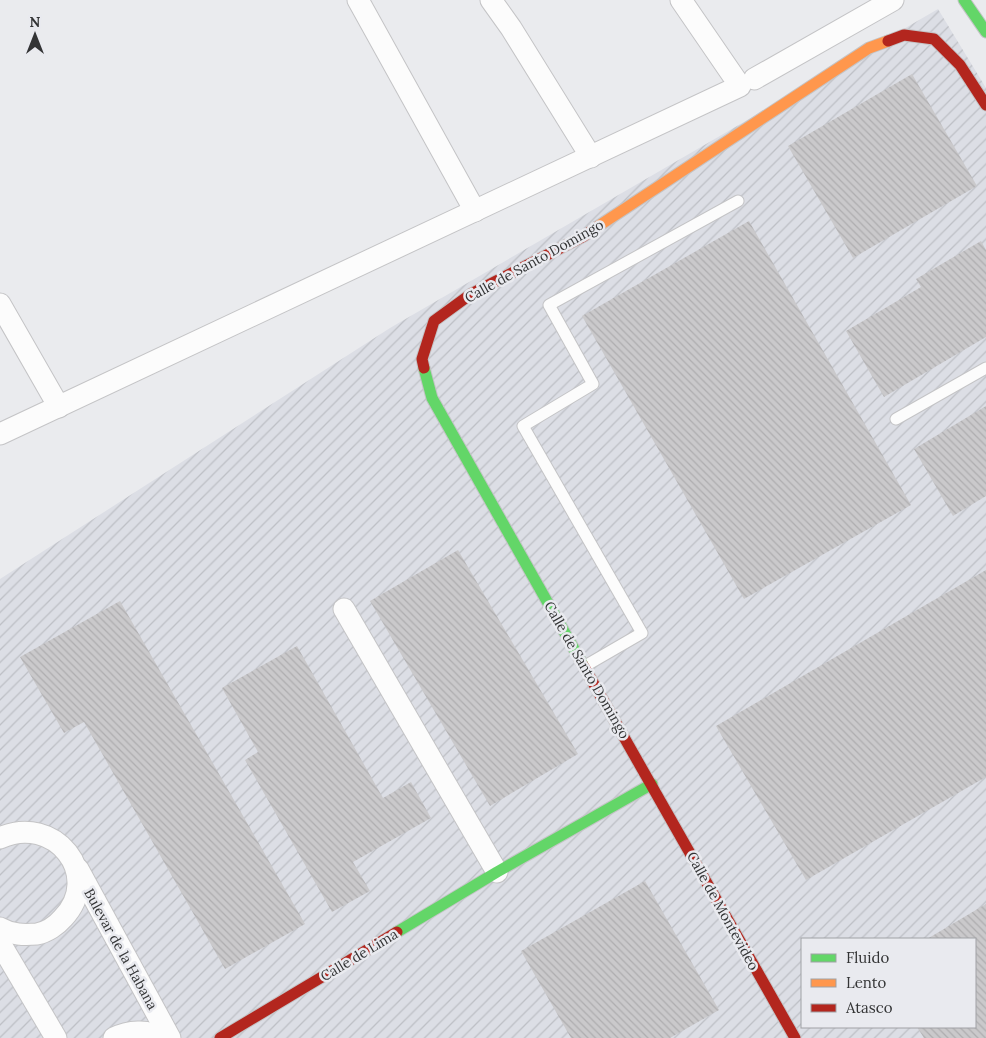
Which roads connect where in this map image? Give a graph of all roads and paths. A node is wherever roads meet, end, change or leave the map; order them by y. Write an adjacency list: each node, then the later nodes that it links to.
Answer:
1 (358, 0): 11 (street)
2 (491, 0): 9 (street)
3 (681, 0): 7 (street)
4 (893, 0): 7 (street)
5 (964, 0): 6 (main road)
6 (986, 32)
7 (747, 83): 9 (street)
8 (986, 105): 18 (main road, Calle de Santo Domingo)
9 (591, 156): 11 (street)
10 (738, 201): 18 (lane)
11 (475, 211): 14 (street)
12 (0, 304): 14 (street)
13 (986, 368): 15 (lane)
14 (59, 407): 16 (street)
15 (896, 419)
16 (0, 434)
17 (344, 610): 22 (street)
18 (585, 666): 19 (main road, Calle de Santo Domingo)
19 (652, 784): 22 (main road, Calle de Lima); 30 (main road, Calle de Montevideo)
20 (0, 837): 21 (street, Bulevar de la Habana)
21 (72, 859): 23 (street); 28 (street, Bulevar de la Habana)
22 (497, 872): 29 (main road, Calle de Lima)
23 (0, 928)
24 (0, 943): 25 (street)
25 (56, 1038)
26 (114, 1038): 27 (street)
27 (162, 1038)
28 (170, 1038)
29 (220, 1038)
30 (795, 1038)

